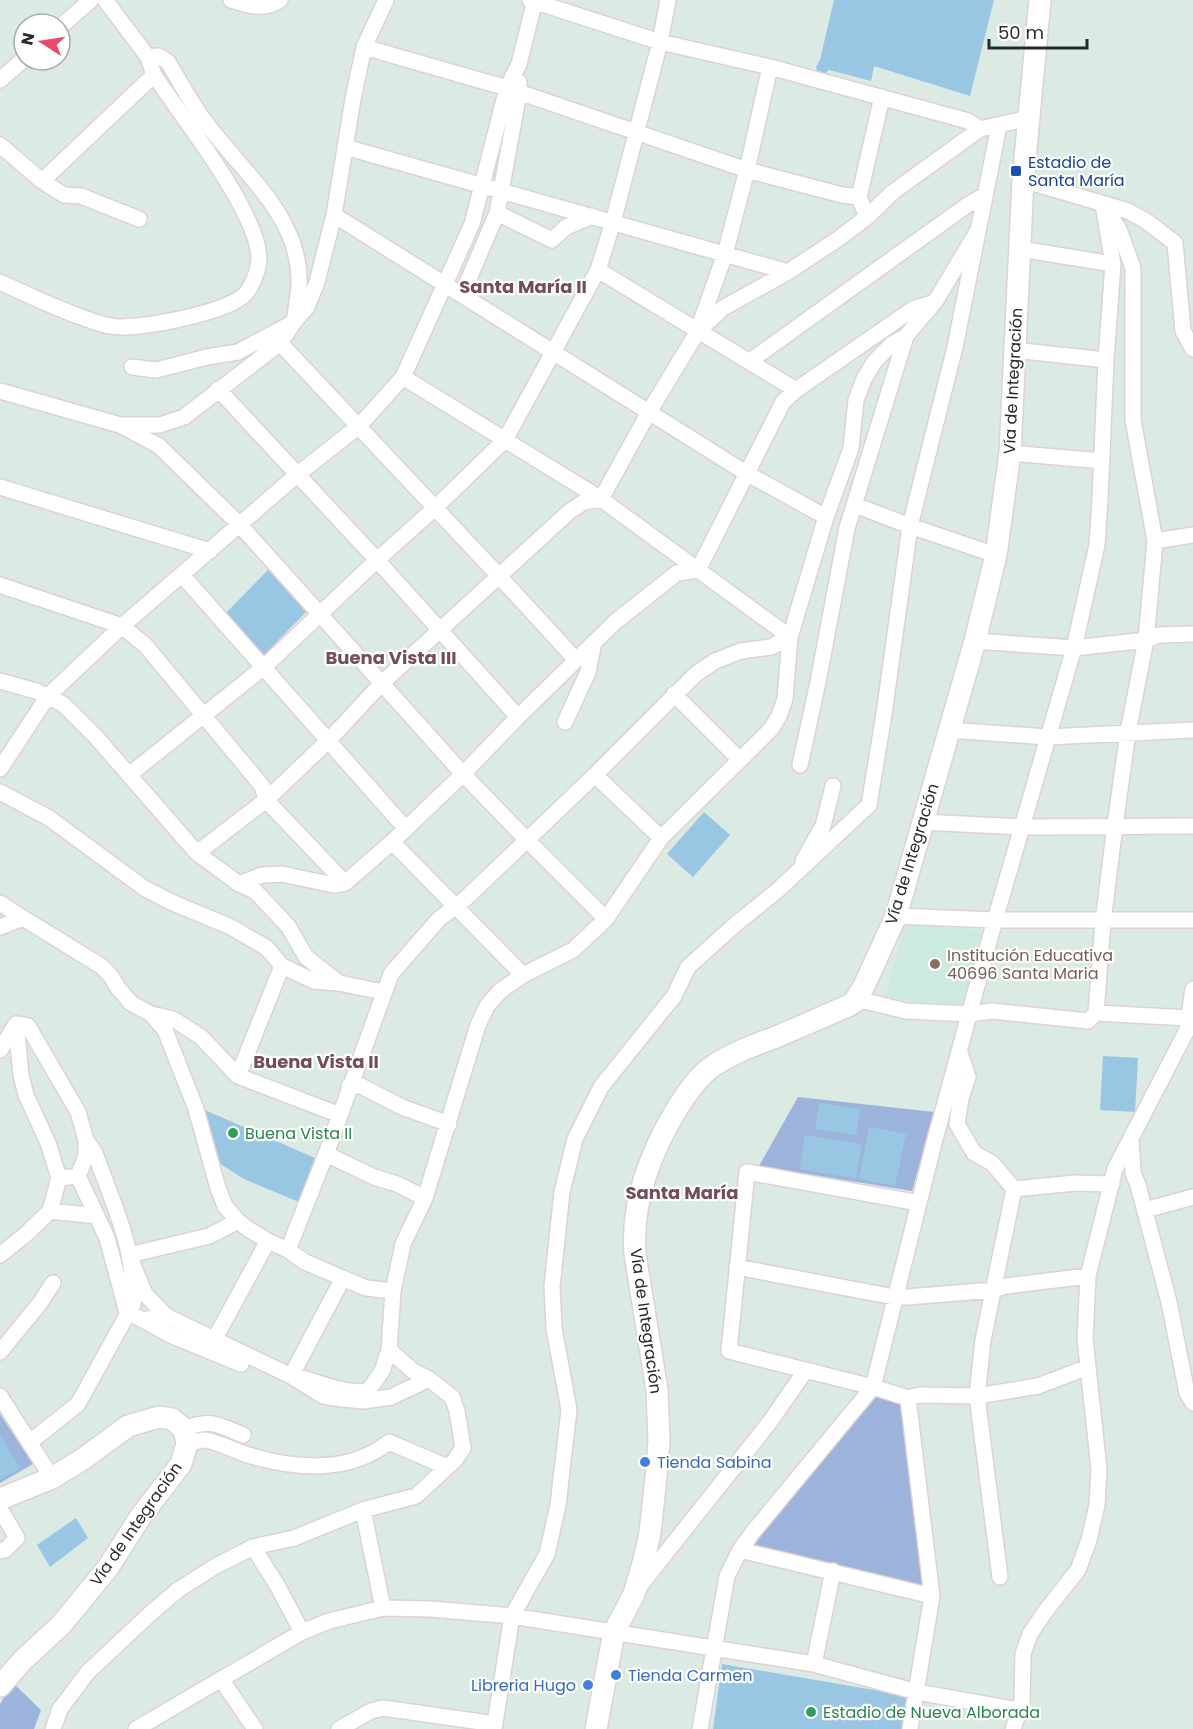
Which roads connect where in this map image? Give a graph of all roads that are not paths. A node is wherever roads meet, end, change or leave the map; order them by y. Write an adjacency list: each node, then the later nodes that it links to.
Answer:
1 (91, 0): 9 (street)
2 (105, 0): 12 (street)
3 (231, 0): 4 (street)
4 (280, 0)
5 (386, 0): 11 (street)
6 (534, 0): 10 (street); 17 (street)
7 (668, 0): 10 (street)
8 (1040, 0): 19 (main road, Vía de Integración)
9 (72, 17)
10 (660, 42): 13 (street); 22 (street)
11 (364, 47): 17 (street); 24 (street)
12 (148, 57): 15 (street); 49 (street)
13 (770, 67): 18 (street); 25 (street)
14 (12, 70): 16 (street)
15 (154, 75): 27 (street); 45 (street)
16 (0, 80)
17 (513, 91): 22 (street); 28 (street); 29 (street)
18 (882, 97): 21 (street); 31 (street)
19 (1029, 118): 20 (street); 26 (main road, Vía de Integración)
20 (999, 126): 21 (street); 30 (street)
21 (980, 129): 36 (street)
22 (635, 133): 25 (street); 38 (street)
23 (0, 145): 27 (street)
24 (345, 147): 28 (street); 34 (street)
25 (747, 170): 31 (street); 41 (street)
26 (1023, 180): 32 (street); 40 (main road, Vía de Integración)
27 (42, 182): 37 (street)
28 (482, 185): 29 (street); 46 (street)
29 (501, 191): 33 (street); 35 (street)
30 (985, 195): 39 (street); 57 (street)
31 (859, 197): 36 (street)
32 (1103, 204): 42 (street); 53 (street); 79 (street)
33 (496, 213): 35 (street); 47 (street)
34 (334, 215): 46 (street); 49 (street)
35 (592, 216): 38 (street)
36 (867, 217): 44 (street)
37 (139, 219)
38 (613, 222): 41 (street); 43 (street)
39 (978, 230): 48 (street); 77 (street)
40 (1020, 249): 42 (street); 54 (main road, Vía de Integración)
41 (725, 254): 44 (street); 50 (street)
42 (1113, 264): 56 (street)
43 (598, 270): 50 (street); 55 (street)
44 (788, 272): 50 (street)
45 (2, 282)
46 (444, 284): 47 (street); 59 (street)
47 (462, 295): 55 (street)
48 (935, 302): 51 (street); 61 (street)
49 (294, 322): 52 (street); 58 (street)
50 (698, 331): 57 (street); 63 (street)
51 (906, 336): 73 (street); 75 (street)
52 (279, 343): 60 (street); 65 (street)
53 (1193, 349)
54 (1014, 350): 56 (street); 67 (main road, Vía de Integración)
55 (553, 352): 63 (street); 66 (street)
56 (1106, 360): 68 (street)
57 (750, 361): 61 (street)
58 (132, 367)
59 (403, 377): 65 (street); 66 (street)
60 (218, 389): 64 (street); 70 (street)
61 (796, 390): 69 (street)
62 (0, 391): 64 (street)
63 (649, 412): 69 (street); 72 (street)
64 (120, 425): 76 (street)
65 (359, 426): 70 (street); 74 (street)
66 (505, 440): 72 (street); 74 (street)
67 (1010, 453): 68 (street); 81 (main road, Vía de Integración)
68 (1102, 461): 95 (street)
69 (746, 473): 75 (street); 83 (street)
70 (298, 474): 76 (street); 82 (street)
71 (0, 487): 80 (street)
72 (601, 499): 83 (street); 85 (street)
73 (855, 505): 77 (street); 111 (street)
74 (435, 508): 82 (street); 85 (street)
75 (826, 517): 91 (street)
76 (240, 525): 80 (street); 87 (street)
77 (910, 526): 81 (street); 128 (street)
78 (1193, 535): 79 (street)
79 (1155, 541): 92 (street)
80 (210, 551): 84 (street)
81 (996, 555): 93 (main road, Vía de Integración)
82 (377, 560): 87 (street); 89 (street)
83 (698, 570): 91 (street); 94 (street)
84 (182, 575): 88 (street); 97 (street)
85 (500, 577): 89 (street); 96 (street)
86 (0, 585): 88 (street)
87 (321, 614): 97 (street); 99 (street)
88 (122, 626): 101 (street); 102 (street)
89 (440, 629): 99 (street); 103 (street)
90 (1193, 634): 92 (street)
91 (790, 637): 100 (street); 110 (street)
92 (1146, 640): 95 (street); 107 (street)
93 (975, 641): 95 (street); 105 (main road, Vía de Integración)
94 (594, 642): 96 (street); 104 (street)
95 (1074, 648): 108 (street)
96 (576, 660): 103 (street)
97 (264, 667): 102 (street); 109 (street)
98 (0, 681): 101 (street)
99 (381, 684): 109 (street); 113 (street)
100 (674, 694): 110 (street); 114 (street)
101 (48, 696): 112 (street); 115 (street)
102 (203, 716): 115 (street); 118 (street)
103 (518, 717): 113 (street)
104 (565, 722)
105 (949, 730): 108 (street); 119 (main road, Vía de Integración)
106 (1193, 730): 107 (street)
107 (1128, 732): 108 (street); 120 (street)
108 (1047, 737): 122 (street)
109 (328, 741): 118 (street); 123 (street)
110 (739, 759): 124 (street)
111 (800, 765)
112 (0, 769)
113 (463, 774): 123 (street); 125 (street)
114 (596, 775): 124 (street); 125 (street)
115 (129, 776): 127 (street)
116 (833, 786): 128 (street)
117 (0, 792): 140 (street)
118 (266, 800): 127 (street); 129 (street)
119 (922, 822): 122 (street); 133 (main road, Vía de Integración)
120 (1115, 825): 121 (street); 122 (street); 138 (street)
121 (1193, 826)
122 (1022, 827): 136 (street)
123 (406, 829): 126 (street)
124 (661, 838): 135 (street)
125 (527, 840): 132 (street); 135 (street)
126 (392, 842): 129 (street); 132 (street)
127 (197, 853): 130 (street)
128 (798, 871): 214 (street)
129 (345, 883): 130 (street)
130 (239, 884): 142 (street)
131 (0, 903): 134 (street)
132 (454, 908): 141 (street); 144 (street)
133 (896, 916): 136 (street); 145 (main road, Vía de Integración)
134 (23, 918): 139 (street); 147 (street)
135 (606, 919): 141 (street)
136 (995, 920): 138 (street); 148 (street)
137 (1193, 920): 138 (street)
138 (1104, 922): 146 (street)
139 (0, 927)
140 (282, 966): 142 (street); 153 (street)
141 (523, 975): 156 (street)
142 (339, 983): 144 (street)
143 (1193, 989): 149 (street)
144 (383, 992): 154 (street)
145 (854, 1002): 148 (street); 211 (main road, Vía de Integración)
146 (1096, 1013): 148 (street); 149 (street)
147 (151, 1014): 153 (street); 170 (street)
148 (970, 1014): 152 (street)
149 (1189, 1018): 157 (street)
150 (16, 1024): 151 (street); 158 (street); 161 (street)
151 (0, 1050)
152 (960, 1052): 163 (street); 166 (street)
153 (238, 1076): 155 (street)
154 (349, 1086): 155 (street); 156 (street)
155 (340, 1115): 159 (street)
156 (449, 1124): 165 (street)
157 (1131, 1137): 162 (street); 167 (street)
158 (86, 1140): 160 (street); 173 (street)
159 (326, 1154): 165 (street); 172 (street)
160 (78, 1176): 161 (street); 169 (street)
161 (59, 1178): 168 (street)
162 (1112, 1184): 163 (street); 176 (street)
163 (1014, 1189): 179 (street)
164 (1193, 1197): 167 (street)
165 (425, 1198): 180 (street)
166 (919, 1203): 175 (street); 181 (street)
167 (1145, 1210): 197 (street)
168 (50, 1211): 169 (street); 174 (street)
169 (97, 1216): 182 (street)
170 (238, 1221): 171 (street); 173 (street)
171 (268, 1241): 172 (street); 185 (street)
172 (288, 1250): 177 (street)
173 (129, 1255): 182 (street); 183 (street)
174 (0, 1256)
175 (737, 1267): 181 (street); 189 (street)
176 (1088, 1276): 179 (street); 188 (street)
177 (343, 1278): 180 (street); 190 (street)
178 (53, 1283): 187 (street)
179 (994, 1290): 181 (street); 195 (street)
180 (393, 1292): 186 (street)
181 (894, 1297): 192 (street)
182 (128, 1312): 184 (street); 200 (street)
183 (166, 1316): 184 (street); 185 (street)
184 (143, 1320): 194 (street)
185 (214, 1340): 190 (street)
186 (389, 1350): 190 (street); 191 (street)
187 (0, 1352)
188 (1088, 1367): 195 (street); 222 (street)
189 (806, 1370): 192 (street); 211 (street)
190 (291, 1376): 194 (street)
191 (429, 1379): 194 (street); 201 (street)
192 (873, 1387): 196 (street); 207 (street)
193 (0, 1396): 200 (street)
194 (323, 1396)
195 (977, 1396): 196 (street); 210 (street)
196 (908, 1398): 212 (street)
197 (1193, 1403)
198 (243, 1435): 199 (street)
199 (185, 1437): 201 (street); 202 (main road); 220 (main road, Vía de Integración)
200 (30, 1442): 202 (street)
201 (447, 1467): 205 (street)
202 (52, 1478): 203 (main road)
203 (0, 1499)
204 (0, 1509): 208 (street)
205 (363, 1510): 206 (street); 213 (street)
206 (253, 1547): 215 (street); 224 (street)
207 (740, 1550): 209 (street); 217 (street)
208 (0, 1551)
209 (833, 1571): 212 (street); 218 (street)
210 (1000, 1576)
211 (634, 1594): 216 (main road, Vía de Integración)
212 (932, 1596): 221 (street)
213 (383, 1608): 214 (street); 215 (street)
214 (512, 1616): 216 (street); 223 (street)
215 (302, 1632): 219 (street)
216 (614, 1632): 217 (street); 228 (main road, Vía de Integración)
217 (713, 1647): 218 (street); 229 (street)
218 (814, 1664): 221 (street)
219 (220, 1679): 225 (street); 226 (street)
220 (0, 1686)
221 (917, 1692): 222 (street); 230 (street)
222 (1019, 1710): 231 (street)
223 (495, 1726): 227 (street)
224 (53, 1729)
225 (136, 1729)
226 (255, 1729)
227 (339, 1729)
228 (596, 1729)
229 (700, 1729)
230 (910, 1729)
231 (1013, 1729)

